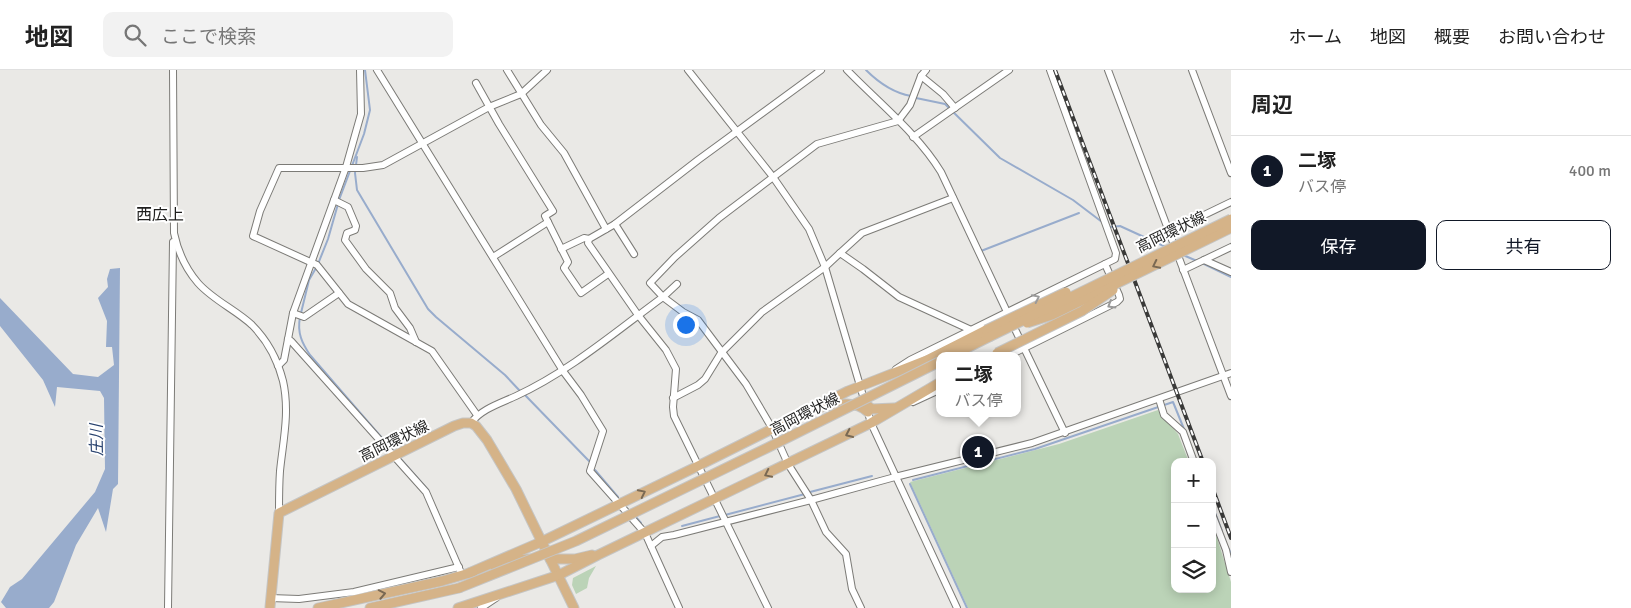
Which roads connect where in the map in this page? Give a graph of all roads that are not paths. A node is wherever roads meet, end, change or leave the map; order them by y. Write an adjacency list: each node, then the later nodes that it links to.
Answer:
1 (173, 70): 34 (street)
2 (360, 70): 22 (street)
3 (377, 70): 21 (street)
4 (507, 70): 15 (street)
5 (547, 70): 15 (street)
6 (688, 70): 19 (street)
7 (821, 70): 19 (street)
8 (847, 70): 18 (street)
9 (1009, 70): 17 (street)
10 (1050, 70): 43 (street)
11 (1108, 70): 33 (street)
12 (1193, 70): 23 (street)
13 (922, 72): 17 (street); 18 (street)
14 (476, 83): 16 (street)
15 (521, 94): 16 (street); 32 (street)
16 (489, 107): 21 (street); 29 (street)
17 (955, 108): 20 (street)
18 (898, 121): 20 (street); 24 (street)
19 (737, 132): 24 (street); 30 (street)
20 (913, 137): 25 (street)
21 (423, 144): 22 (street); 40 (street)
22 (346, 167): 26 (street); 42 (street)
23 (1231, 173)
24 (772, 177): 44 (street); 52 (street)
25 (953, 198): 38 (street); 53 (street)
26 (334, 200): 42 (street); 60 (street)
27 (1231, 202): 33 (street)
28 (1231, 219): 58 (main road, 高岡環状線, bridge)
29 (548, 222): 37 (street); 40 (street)
30 (615, 224): 32 (street); 39 (street)
31 (1231, 228): 47 (main road, 高岡環状線, one-way to 47, bridge)
32 (606, 229): 35 (street)
33 (1169, 232): 45 (street)
34 (174, 233): 69 (street); 113 (street)
35 (589, 239): 37 (street); 48 (street)
36 (1231, 247): 41 (street)
37 (561, 249): 48 (street)
38 (840, 253): 44 (street); 57 (street)
39 (634, 254)
40 (493, 257): 70 (street)
41 (1204, 260): 45 (street); 46 (street)
42 (312, 263): 51 (street); 54 (street)
43 (1105, 264): 50 (street); 56 (street, one-way to 56)
44 (825, 266): 66 (street); 75 (street)
45 (1183, 270): 73 (street)
46 (1231, 272)
47 (1138, 273): 58 (main road, 高岡環状線, bridge); 64 (main road, bridge)
48 (608, 274): 55 (street)
49 (677, 284): 52 (street)
50 (1057, 288): 53 (street, one-way to 50); 56 (street)
51 (338, 293): 54 (street); 60 (street)
52 (663, 297): 55 (street); 66 (street)
53 (1007, 312): 57 (street); 61 (street)
54 (293, 313): 59 (street)
55 (638, 315): 70 (street); 78 (street)
56 (1076, 323): 61 (street)
57 (972, 330): 72 (street)
58 (988, 334): 62 (main road); 63 (main road, 高岡環状線)
59 (288, 339): 69 (street); 88 (street)
60 (416, 342): 83 (street)
61 (1024, 348): 65 (street); 87 (street)
62 (946, 352)
63 (959, 352)
64 (1001, 352)
65 (1016, 352)
66 (721, 353): 78 (street); 86 (street)
67 (936, 356): 72 (main road)
68 (936, 364): 109 (main road, 高岡環状線, bridge)
69 (278, 366): 96 (street)
70 (563, 371): 83 (street); 95 (street)
71 (1231, 373): 73 (street)
72 (884, 376): 75 (main road)
73 (1223, 376): 77 (street); 79 (street)
74 (936, 385): 80 (main road)
75 (860, 387): 81 (main road); 82 (street)
76 (936, 392): 80 (street)
77 (1231, 396)
78 (673, 398): 91 (street)
79 (1158, 400): 87 (street); 89 (street)
80 (900, 406): 82 (main road); 85 (main road)
81 (813, 408): 82 (main road); 86 (main road)
82 (866, 408): 85 (street)
83 (477, 415): 84 (street)
84 (471, 423): 88 (main road, 高岡環状線); 101 (main road)
85 (871, 423): 90 (main road, one-way to 90); 92 (street)
86 (772, 428): 90 (street); 91 (main road)
87 (1065, 432): 92 (street)
88 (395, 456): 96 (main road, 高岡環状線); 105 (street)
89 (1193, 458)
90 (788, 464): 93 (main road, one-way to 93); 94 (street)
91 (698, 466): 93 (street); 95 (main road, one-way to 91)
92 (895, 477): 94 (street); 123 (street)
93 (715, 500): 97 (street); 100 (main road)
94 (811, 500): 97 (street); 122 (street)
95 (619, 504): 99 (main road); 100 (street)
96 (279, 513): 111 (main road)
97 (726, 522): 102 (street); 121 (street)
98 (1216, 524): 106 (street)
99 (566, 528): 101 (main road); 104 (main road)
100 (645, 533): 102 (street); 103 (main road)
101 (541, 542): 104 (main road); 105 (main road)
102 (651, 546): 120 (street)
103 (602, 553): 104 (main road); 107 (main road)
104 (550, 558): 105 (main road); 107 (main road); 108 (main road)
105 (464, 571): 111 (street); 114 (main road, one-way to 105)
106 (1231, 572)
107 (559, 576): 108 (main road); 119 (main road)
108 (540, 581): 110 (main road)
109 (459, 588): 115 (main road, 高岡環状線); 116 (main road, 高岡環状線)
110 (501, 594): 112 (main road); 118 (street)
111 (270, 603)
112 (472, 606): 117 (main road)
113 (168, 608)
114 (318, 608)
115 (370, 608)
116 (398, 608)
117 (458, 608)
118 (481, 608)
119 (574, 608)
120 (680, 608)
121 (768, 608)
122 (861, 608)
123 (957, 608)

